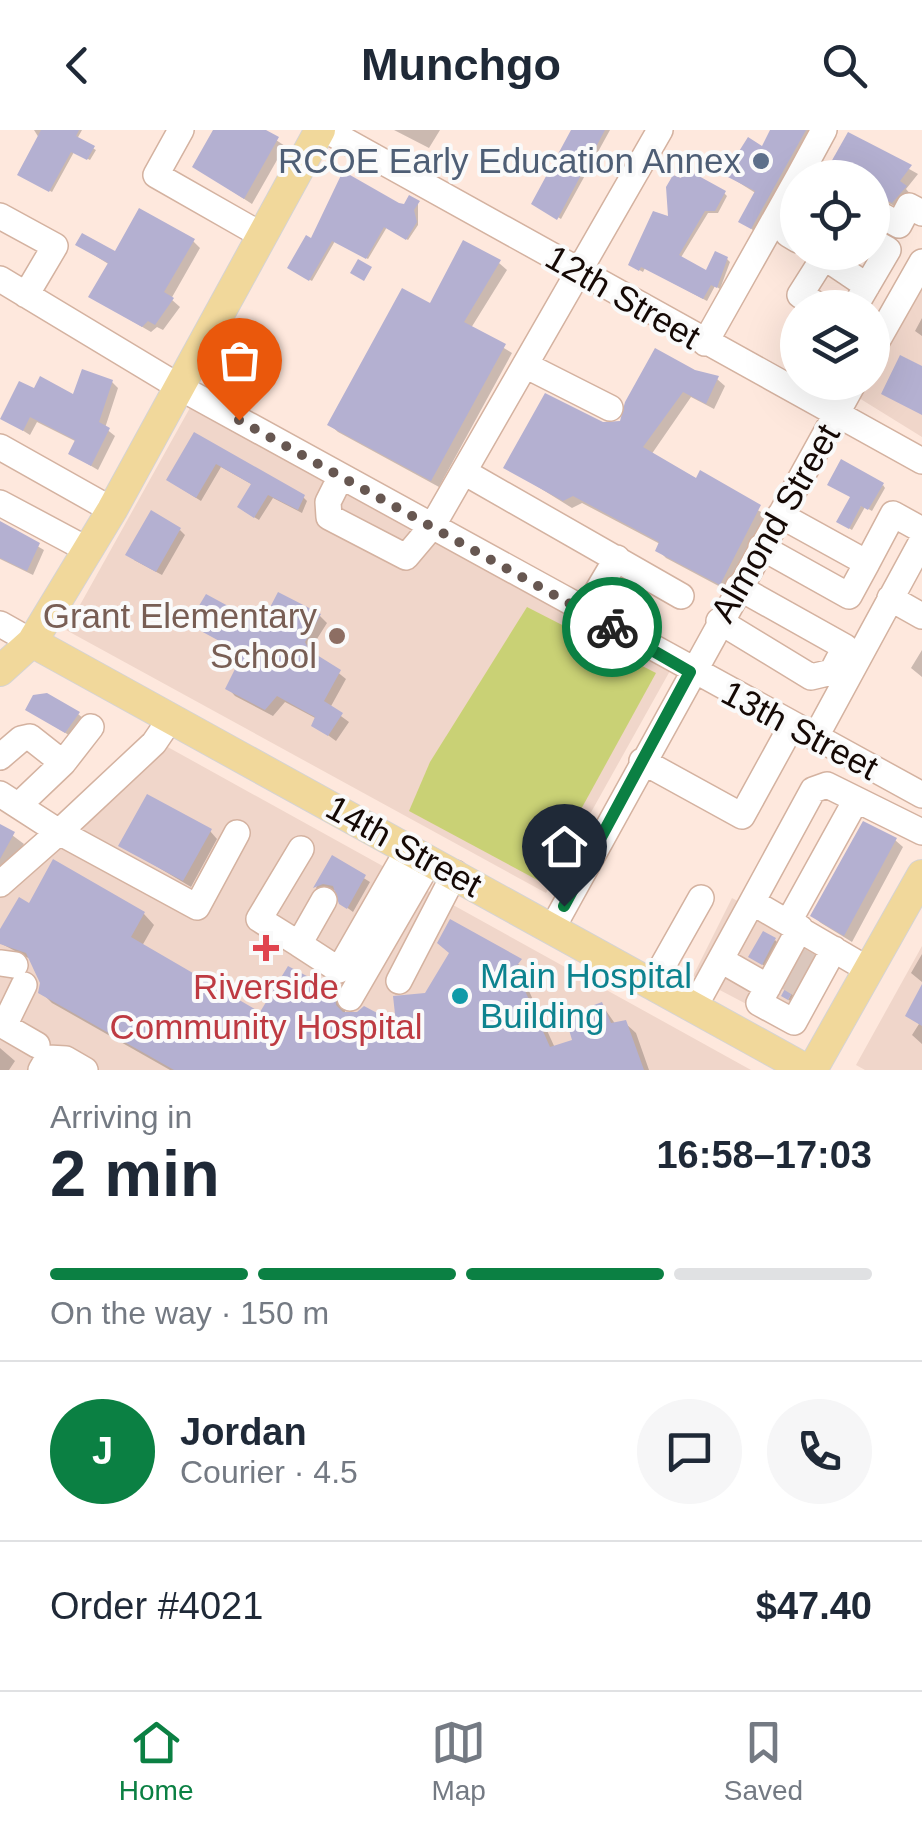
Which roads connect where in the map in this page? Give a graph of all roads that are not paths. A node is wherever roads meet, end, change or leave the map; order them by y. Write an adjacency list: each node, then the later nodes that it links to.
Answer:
1 (182, 130): 10 (street)
2 (323, 130): 10 (main road); 11 (street, 12th Street)
3 (660, 130): 11 (street)
4 (824, 130): 5 (street)
5 (810, 160)
6 (922, 213): 9 (street)
7 (780, 215): 18 (street)
8 (0, 216): 16 (street)
9 (890, 219)
10 (263, 236): 20 (main road)
11 (578, 270): 18 (street, 12th Street); 19 (street)
12 (835, 270): 15 (street)
13 (918, 278): 17 (street)
14 (0, 280): 16 (street, 13th Street)
15 (854, 290)
16 (26, 295): 20 (street, 13th Street)
17 (890, 320)
18 (704, 343): 23 (street, 12th Street)
19 (524, 365): 22 (street); 26 (street)
20 (181, 388): 27 (street, 13th Street); 29 (main road)
21 (844, 400): 23 (street, Almond Street)
22 (610, 408)
23 (836, 416): 25 (street, 12th Street); 30 (street, Almond Street)
24 (0, 447): 29 (street)
25 (922, 461)
26 (464, 472): 31 (street); 36 (street)
27 (341, 476): 31 (street, 13th Street); 31 (street)
28 (0, 503): 35 (street)
29 (112, 510): 35 (main road)
30 (780, 515): 34 (street, Almond Street); 37 (street)
31 (433, 525): 42 (street, 13th Street)
32 (922, 530): 37 (street)
33 (922, 541): 41 (street)
34 (762, 547): 38 (street); 39 (street, Almond Street)
35 (88, 550): 46 (main road)
36 (617, 558): 40 (street); 42 (street)
37 (864, 561): 38 (street)
38 (854, 586): 41 (street)
39 (738, 587): 44 (street, Almond Street); 44 (street)
40 (681, 596)
41 (888, 602): 43 (street); 52 (street)
42 (585, 612): 48 (street, 13th Street)
43 (922, 616)
44 (719, 621): 48 (street, Almond Street)
45 (0, 624): 46 (street, 14th Street)
46 (32, 642): 47 (main road); 49 (main road, 14th Street)
47 (0, 670)
48 (690, 672): 50 (street, 13th Street); 54 (street, Almond Street)
49 (171, 718): 59 (street); 63 (main road, 14th Street)
50 (792, 726): 52 (street, 13th Street); 54 (street)
51 (91, 727): 55 (street)
52 (815, 738): 56 (street, 13th Street)
53 (0, 757): 55 (street)
54 (642, 762): 70 (street, Almond Street)
55 (63, 763): 57 (street)
56 (922, 796)
57 (10, 799): 59 (street)
58 (856, 800): 60 (street); 68 (street); 69 (street)
59 (59, 832): 61 (street); 65 (street)
60 (922, 832)
61 (237, 833)
62 (302, 849): 71 (street)
63 (431, 860): 70 (main road, 14th Street); 71 (street); 77 (street); 79 (street)
64 (922, 875): 74 (main road)
65 (0, 884)
66 (701, 898): 78 (street)
67 (324, 900): 71 (street)
68 (752, 902): 69 (street); 73 (street)
69 (795, 924): 72 (street); 75 (street)
70 (552, 927): 78 (main road, 14th Street)
71 (299, 944)
72 (834, 948): 74 (street); 75 (street)
73 (721, 960): 75 (street); 80 (street)
74 (869, 970): 81 (main road)
75 (795, 973): 81 (street)
76 (12, 979): 82 (street)
77 (399, 981)
78 (653, 983): 80 (main road, 14th Street)
79 (350, 998)
80 (695, 1006): 85 (main road, 14th Street)
81 (847, 1010): 85 (main road)
82 (2, 1025): 83 (street)
83 (39, 1058): 84 (street)
84 (85, 1070)
85 (810, 1070)

